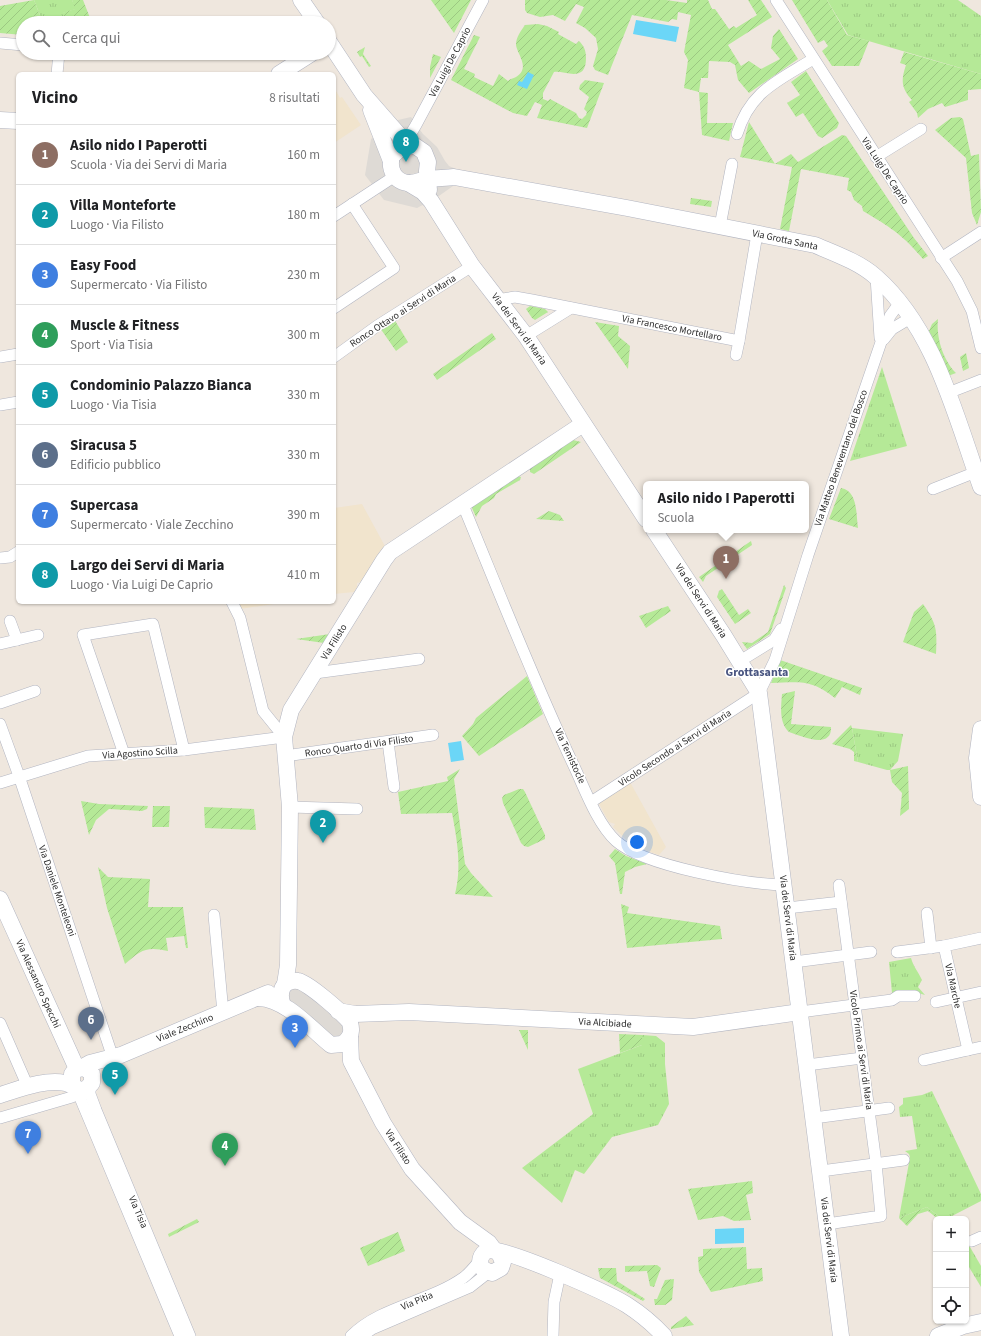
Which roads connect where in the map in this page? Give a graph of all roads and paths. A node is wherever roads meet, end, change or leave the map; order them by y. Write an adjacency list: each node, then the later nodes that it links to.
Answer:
1 (302, 0): 4 (street)
2 (483, 0): 16 (street, Via Luigi De Caprio)
3 (776, 0): 8 (street, Via Luigi De Caprio)
4 (312, 16)
5 (0, 43): 6 (street)
6 (16, 44)
7 (336, 53): 13 (street)
8 (813, 59): 19 (street); 20 (street, Via Luigi De Caprio)
9 (59, 60): 11 (street)
10 (301, 60): 12 (street)
11 (58, 72)
12 (282, 72)
13 (364, 95): 17 (street); 21 (street)
14 (0, 120): 15 (street)
15 (16, 121)
16 (416, 125): 17 (street); 21 (street, Via Luigi De Caprio)
17 (394, 129): 21 (street)
18 (921, 129): 20 (street)
19 (737, 134)
20 (876, 157): 30 (street, Via Luigi De Caprio)
21 (412, 163): 23 (street, Via Grotta Santa); 24 (street, Via dei Servi di Maria); 25 (street)
22 (732, 164): 27 (street)
23 (451, 177): 24 (street); 27 (street, Via Grotta Santa)
24 (431, 201): 31 (street, Via dei Servi di Maria)
25 (352, 204): 26 (street); 35 (street)
26 (336, 215)
27 (720, 226): 29 (street, Via Grotta Santa)
28 (981, 232): 30 (street)
29 (757, 234): 32 (street, Via Grotta Santa); 39 (street)
30 (941, 258): 41 (street, Via Luigi De Caprio)
31 (472, 266): 33 (street, Via dei Servi di Maria); 43 (street, Ronco Ottavo ai Servi di Maria)
32 (876, 277): 34 (street, Via Grotta Santa); 40 (street)
33 (497, 300): 36 (street, Via Francesco Mortellaro); 38 (street, Via dei Servi di Maria)
34 (900, 301): 37 (street, Via Grotta Santa); 40 (street, Via Matteo Beneventano del Bosco)
35 (336, 307)
36 (571, 308): 38 (street); 39 (street, Via Francesco Mortellaro)
37 (912, 317): 40 (street); 47 (street, Via Grotta Santa)
38 (526, 336): 50 (street, Via dei Servi di Maria)
39 (739, 341): 44 (street)
40 (881, 342): 60 (street, Via Matteo Beneventano del Bosco)
41 (981, 348)
42 (16, 354): 45 (street)
43 (336, 355)
44 (736, 355)
45 (0, 357)
46 (981, 380): 47 (street)
47 (948, 393): 51 (street, Via Grotta Santa)
48 (16, 402): 49 (street)
49 (0, 405)
50 (583, 424): 54 (street, Via Filisto); 55 (street, Via dei Servi di Maria)
51 (976, 472): 52 (street, Via Grotta Santa); 53 (street)
52 (981, 487)
53 (933, 489)
54 (463, 505): 67 (street, Via Filisto); 83 (street, Via Temistocle)
55 (643, 514)
56 (656, 533): 66 (street, Via dei Servi di Maria)
57 (16, 553): 58 (street)
58 (0, 558)
59 (233, 604): 74 (street)
60 (787, 618): 66 (street); 69 (street)
61 (10, 621): 63 (street)
62 (38, 636): 63 (street)
63 (17, 640): 64 (street)
64 (0, 644)
65 (419, 659): 67 (street)
66 (740, 662): 69 (street, Via dei Servi di Maria)
67 (315, 672): 74 (street, Via Filisto)
68 (35, 691): 70 (street)
69 (759, 693): 83 (street, Vicolo Secondo ai Servi di Maria); 86 (street, Via dei Servi di Maria)
70 (0, 703)
71 (0, 724): 79 (street, Via Daniele Monteleoni)
72 (981, 729): 82 (street)
73 (434, 735): 75 (street, Ronco Quarto di Via Filisto)
74 (284, 737): 76 (street, Via Agostino Scilla); 78 (street, Via Filisto)
75 (388, 742): 78 (street, Ronco Quarto di Via Filisto); 81 (street)
76 (184, 750): 77 (street, Via Agostino Scilla); 77 (street)
77 (124, 754): 79 (street, Via Agostino Scilla)
78 (285, 756): 84 (street, Via Filisto)
79 (19, 776): 80 (street, Via Agostino Scilla); 119 (street, Via Daniele Monteleoni)
80 (0, 783)
81 (394, 788)
82 (981, 797)
83 (591, 802): 86 (street, Via Temistocle)
84 (290, 807): 85 (street); 100 (street, Via Filisto)
85 (357, 809)
86 (784, 885): 90 (street, Via dei Servi di Maria)
87 (839, 885): 89 (street, Vicolo Primo ai Servi di Maria)
88 (0, 899): 124 (street, Via Alessandro Specchi)
89 (841, 902): 90 (street); 98 (street, Vicolo Primo ai Servi di Maria)
90 (787, 908): 99 (street, Via dei Servi di Maria)
91 (926, 913): 95 (street)
92 (214, 915): 111 (street)
93 (981, 938): 94 (street)
94 (944, 946): 95 (street); 106 (street, Via Marche)
95 (931, 948): 97 (street)
96 (871, 952): 98 (street)
97 (897, 952)
98 (849, 955): 99 (street); 109 (street, Vicolo Primo ai Servi di Maria)
99 (794, 962): 113 (street, Via dei Servi di Maria)
100 (288, 965): 101 (street, Via Filisto); 102 (street)
101 (284, 985): 102 (street); 105 (street, Viale Zecchino); 108 (street, Via Filisto)
102 (309, 985): 110 (street)
103 (981, 992): 106 (street)
104 (915, 996): 109 (street)
105 (259, 998): 108 (street); 111 (street, Viale Zecchino)
106 (956, 998): 107 (street); 118 (street, Via Marche)
107 (936, 1002)
108 (283, 1005): 116 (street)
109 (855, 1005): 113 (street); 120 (street, Vicolo Primo ai Servi di Maria)
110 (338, 1011): 112 (street); 115 (street)
111 (223, 1012): 119 (street, Viale Zecchino)
112 (409, 1012): 113 (street, Via Alcibiade); 115 (street)
113 (800, 1012): 123 (street, Via dei Servi di Maria)
114 (0, 1023): 125 (street)
115 (351, 1034): 116 (street); 122 (street)
116 (331, 1045): 122 (street)
117 (981, 1047): 118 (street)
118 (968, 1050): 121 (street)
119 (112, 1058): 124 (street)
120 (862, 1058): 123 (street); 128 (street, Vicolo Primo ai Servi di Maria)
121 (924, 1060)
122 (351, 1061): 135 (street, Via Filisto)
123 (807, 1065): 130 (street, Via dei Servi di Maria)
124 (81, 1081): 125 (street); 129 (street); 138 (street, Via Tisia); 139 (street, Via Tisia)
125 (28, 1087): 126 (street)
126 (0, 1095)
127 (889, 1108): 128 (street)
128 (869, 1111): 130 (street); 132 (street, Vicolo Primo ai Servi di Maria)
129 (0, 1118)
130 (814, 1118): 133 (street, Via dei Servi di Maria)
131 (904, 1160): 132 (street)
132 (876, 1163): 133 (street); 134 (street, Vicolo Primo ai Servi di Maria)
133 (821, 1171): 134 (street, Via dei Servi di Maria)
134 (827, 1224): 144 (street, Via dei Servi di Maria)
135 (491, 1260): 136 (street); 140 (street, Via Pitia); 141 (street, Via Pitia)
136 (560, 1274): 142 (street); 143 (street)
137 (981, 1322): 145 (street)
138 (180, 1336)
139 (190, 1336)
140 (351, 1336)
141 (362, 1336)
142 (553, 1336)
143 (664, 1336)
144 (841, 1336)
145 (938, 1336)

